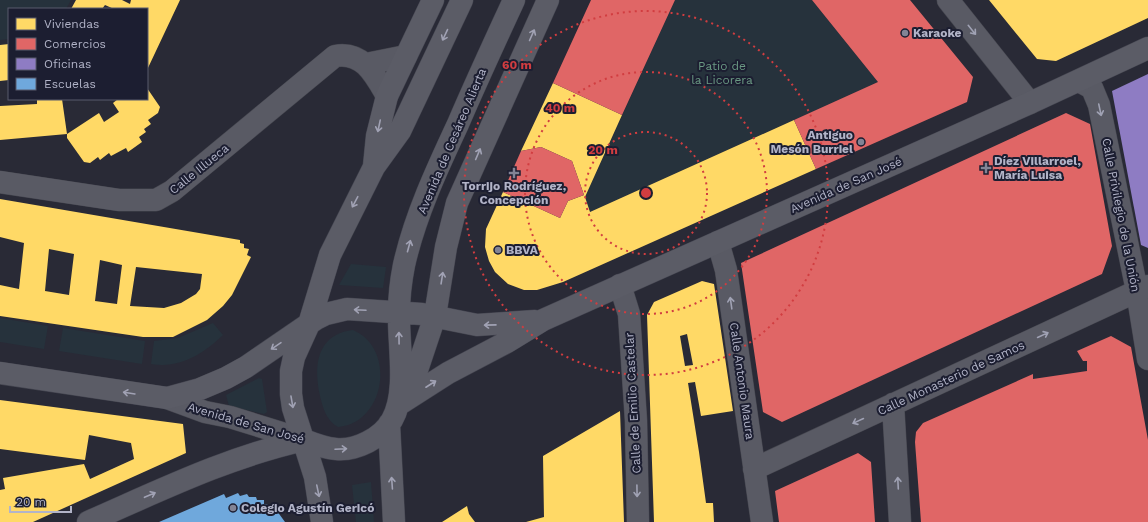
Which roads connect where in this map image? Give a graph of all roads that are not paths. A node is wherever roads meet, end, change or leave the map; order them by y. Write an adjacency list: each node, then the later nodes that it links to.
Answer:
1 (433, 0): 7 (main road)
2 (462, 0): 12 (main road, one-way to 12)
3 (514, 0): 17 (main road, Avenida de Cesáreo Alierta, one-way to 3)
4 (548, 0): 18 (main road, one-way to 4)
5 (948, 0): 11 (street, one-way to 11)
6 (1148, 48): 9 (main road, Avenida de San José)
7 (406, 56): 8 (street); 10 (main road)
8 (366, 64): 10 (street); 13 (street, Calle Illueca)
9 (1079, 81): 11 (main road, Avenida de San José); 16 (street, Calle Privilegio de la Unión, one-way to 16)
10 (387, 96): 12 (main road, one-way to 12)
11 (1030, 103): 14 (main road, Avenida de San José)
12 (374, 167): 20 (main road, one-way to 20)
13 (0, 182)
14 (718, 242): 15 (main road, Avenida de San José); 27 (street, Calle Antonio Maura, one-way to 14)
15 (620, 285): 19 (main road, Avenida de San José); 31 (street, Calle de Emilio Castelar, one-way to 31)
16 (1142, 289): 21 (street, Calle Privilegio de la Unión); 24 (street, Calle Monasterio de Samos, one-way to 16)
17 (399, 312): 18 (main road, Avenida de San José); 20 (main road, Avenida de San José, one-way to 20); 25 (main road, Avenida de Cesáreo Alierta, one-way to 17)
18 (435, 316): 19 (main road, Avenida de San José, one-way to 18); 25 (main road)
19 (543, 320): 25 (main road, Avenida de San José, one-way to 19)
20 (309, 324): 23 (main road, Avenida de San José, one-way to 23); 26 (main road, one-way to 26)
21 (1148, 359)
22 (0, 373): 23 (main road, Avenida de San José, one-way to 22)
23 (168, 398): 26 (street, Avenida de San José)
24 (894, 404): 27 (street, Calle Monasterio de Samos, one-way to 27); 33 (street, one-way to 24)
25 (394, 414): 26 (main road, Avenida de San José, one-way to 25); 30 (main road, Avenida de Cesáreo Alierta, one-way to 25)
26 (304, 440): 28 (main road, one-way to 26); 29 (main road, one-way to 29)
27 (754, 469): 32 (street, Calle Antonio Maura)
28 (88, 522)
29 (322, 522)
30 (394, 522)
31 (638, 522)
32 (762, 522)
33 (900, 522)

